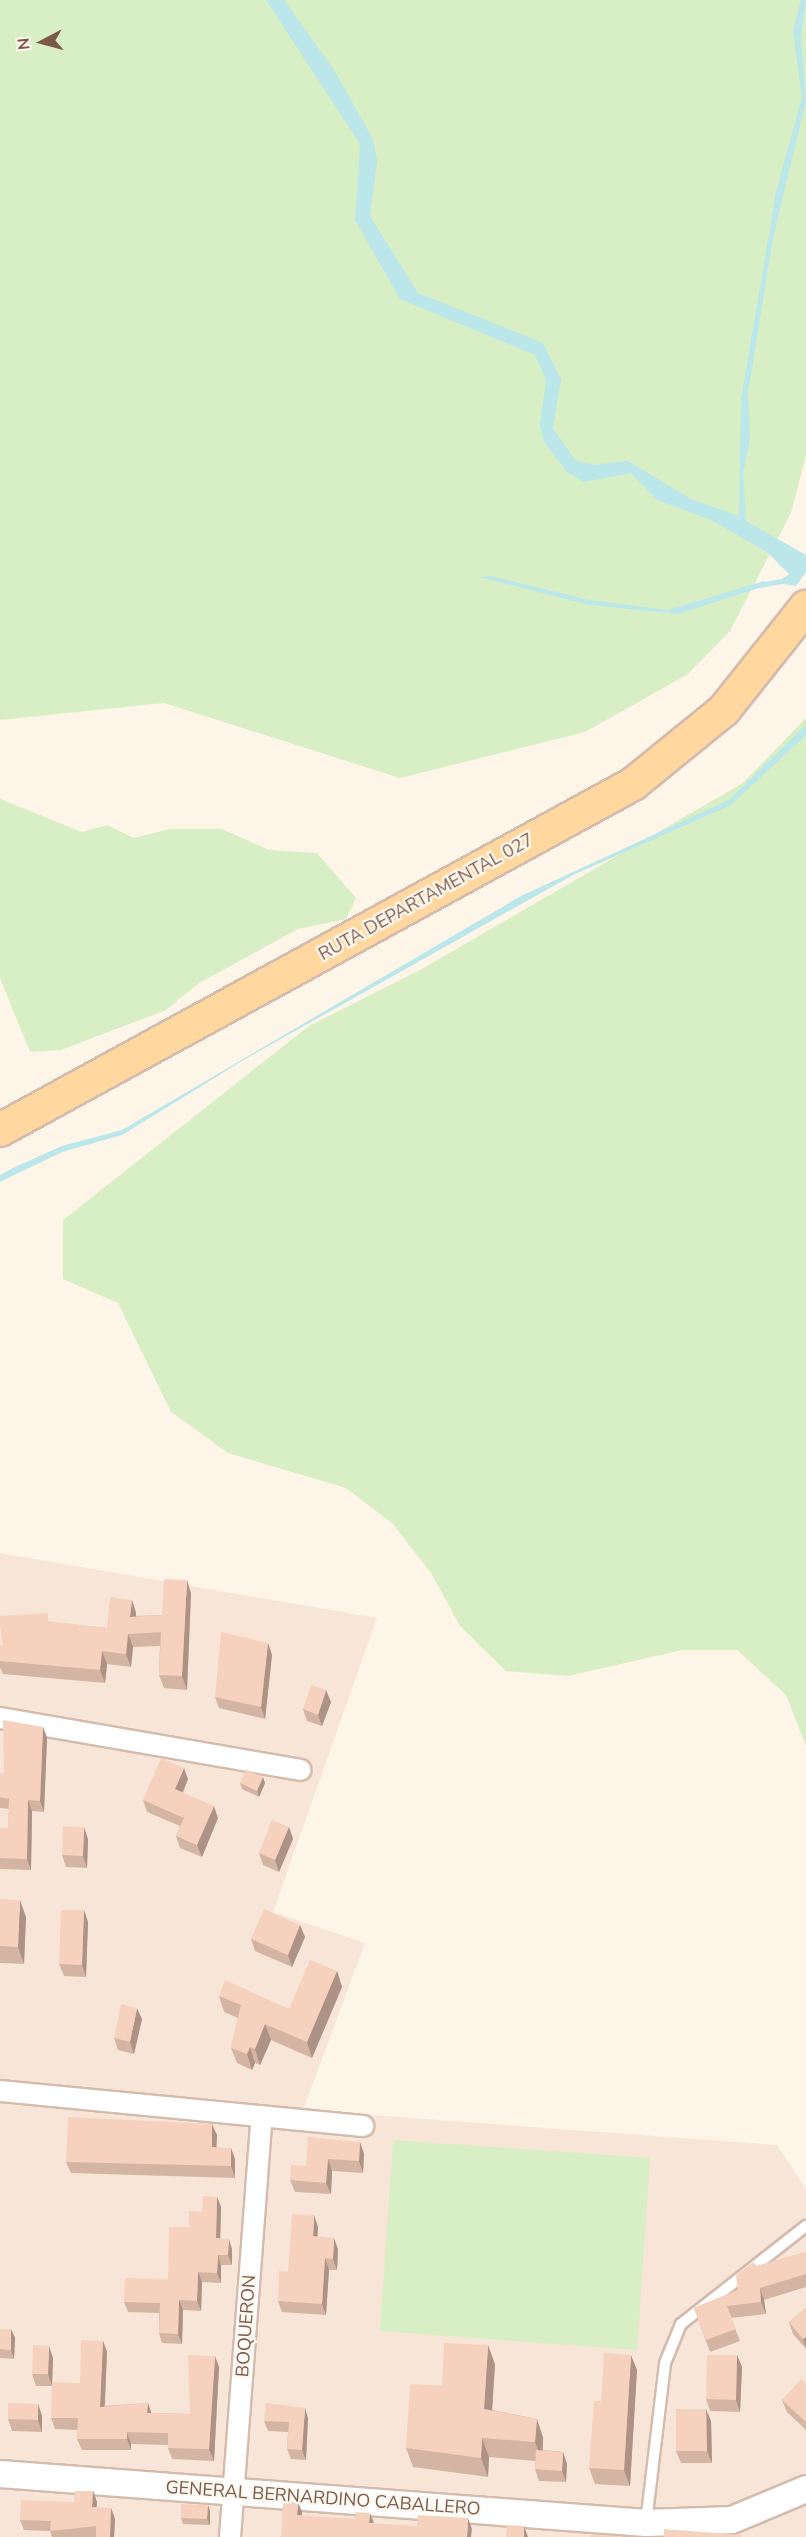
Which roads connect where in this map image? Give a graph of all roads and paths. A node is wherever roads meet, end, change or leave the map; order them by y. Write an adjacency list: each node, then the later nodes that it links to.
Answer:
1 (804, 610): 2 (main road, RUTA DEPARTAMENTAL 027)
2 (0, 1130)
3 (0, 1718): 4 (street)
4 (301, 1770)
5 (0, 2091): 6 (street)
6 (262, 2116): 7 (street); 11 (street, BOQUERON)
7 (363, 2126)
8 (806, 2226): 12 (lane)
9 (0, 2474): 11 (street, GENERAL BERNARDINO CABALLERO)
10 (806, 2489): 12 (street, GENERAL BERNARDINO CABALLERO)
11 (234, 2492): 12 (street, GENERAL BERNARDINO CABALLERO); 13 (street, BOQUERON)
12 (646, 2530)
13 (230, 2537)

